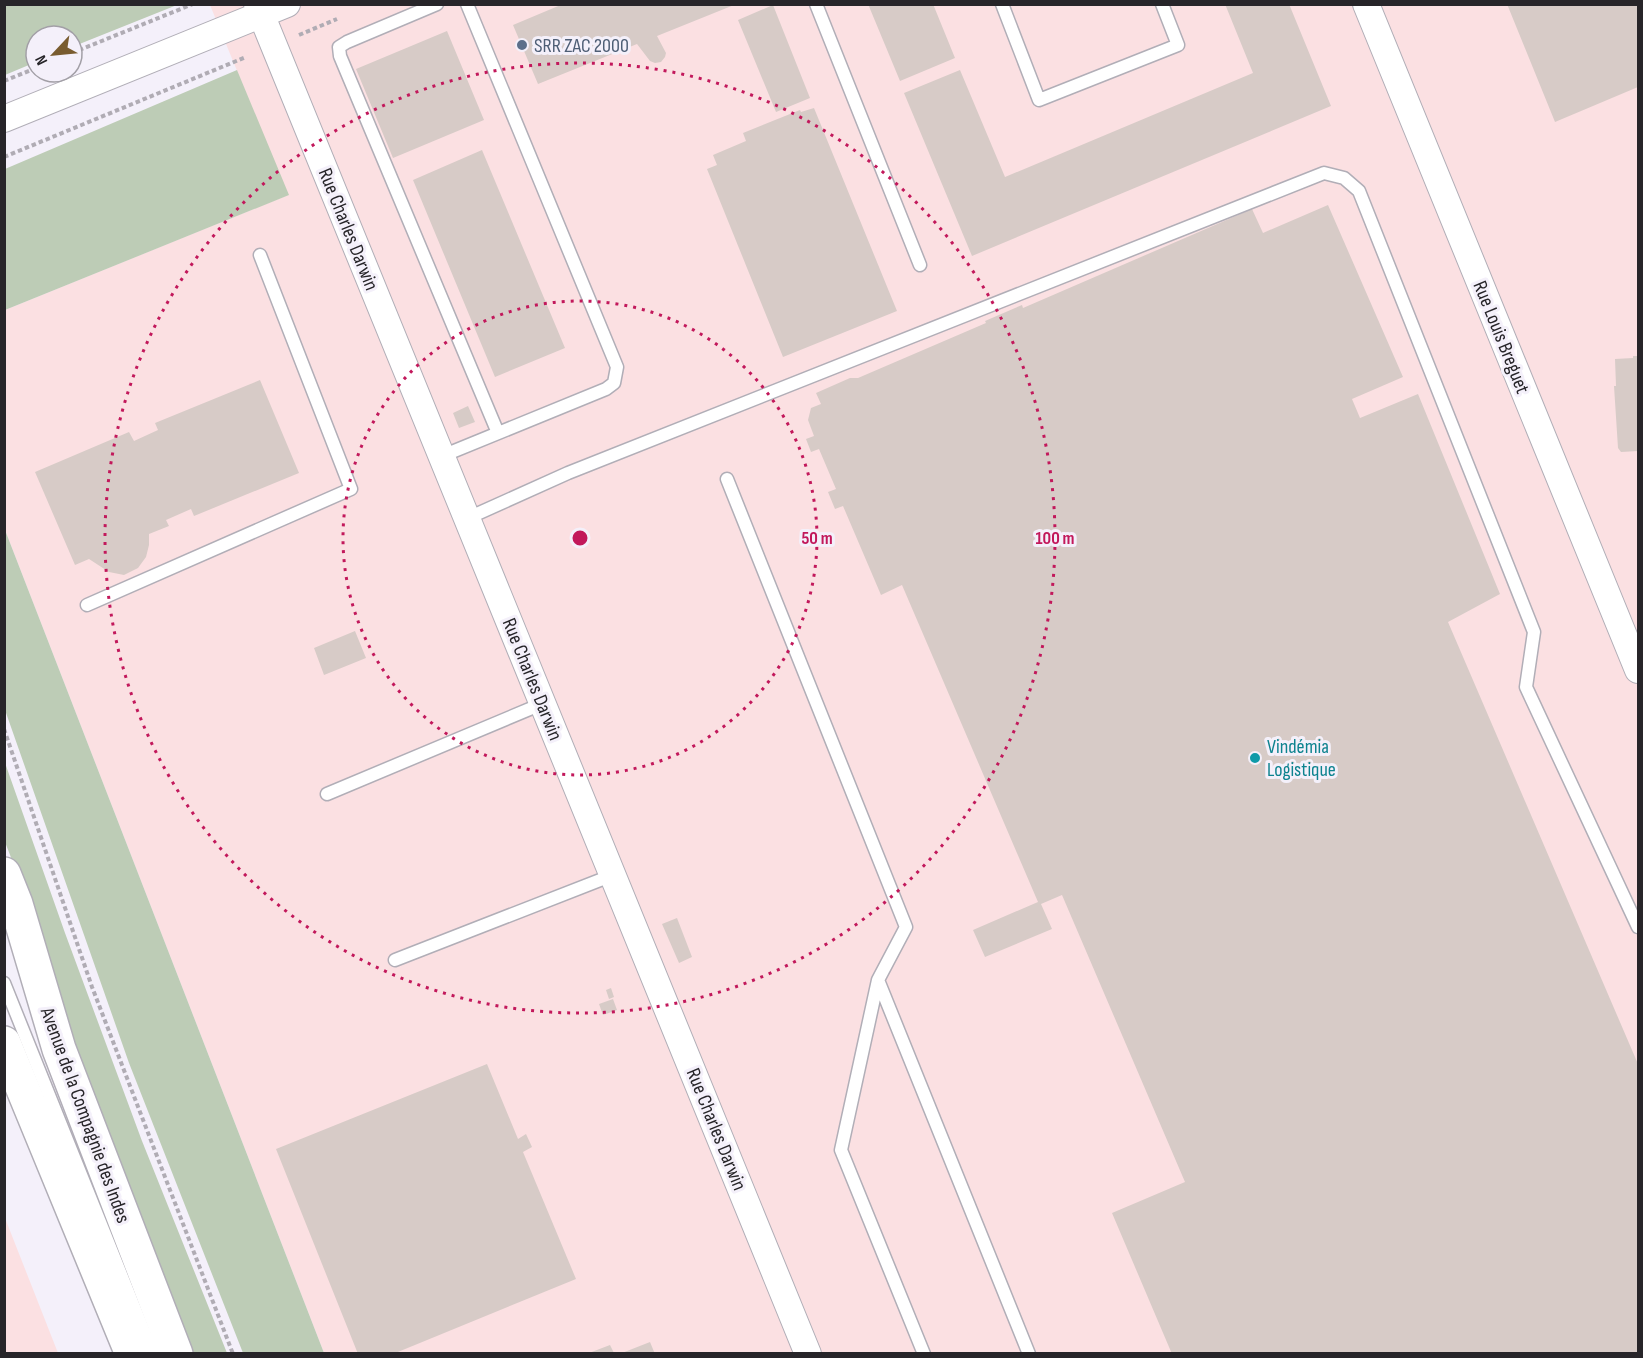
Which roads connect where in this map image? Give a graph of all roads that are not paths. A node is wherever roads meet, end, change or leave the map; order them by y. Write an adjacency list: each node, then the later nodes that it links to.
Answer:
1 (287, 4): 8 (street)
2 (437, 4): 12 (lane)
3 (467, 4): 12 (lane)
4 (816, 4): 11 (lane)
5 (1002, 4): 6 (lane)
6 (1162, 4)
7 (1366, 4): 17 (street, Rue Louis Breguet)
8 (259, 10): 9 (street); 13 (street, Rue Charles Darwin)
9 (4, 119)
10 (260, 255): 16 (lane)
11 (920, 265)
12 (498, 433): 13 (lane)
13 (442, 456): 15 (street, Rue Charles Darwin)
14 (727, 479): 24 (lane)
15 (468, 518): 18 (street, Rue Charles Darwin); 22 (lane)
16 (87, 605)
17 (1638, 670)
18 (544, 703): 19 (lane); 21 (street, Rue Charles Darwin)
19 (327, 794)
20 (4, 874): 30 (main road, Avenue de la Compagnie des Indes)
21 (613, 875): 23 (lane); 27 (street, Rue Charles Darwin)
22 (1638, 927)
23 (395, 960)
24 (878, 980): 31 (lane); 32 (lane)
25 (4, 983): 29 (lane, Avenue de la Compagnie des Indes)
26 (4, 1043): 28 (main road)
27 (804, 1352)
28 (132, 1353)
29 (153, 1353)
30 (176, 1353)
31 (924, 1353)
32 (1029, 1353)

